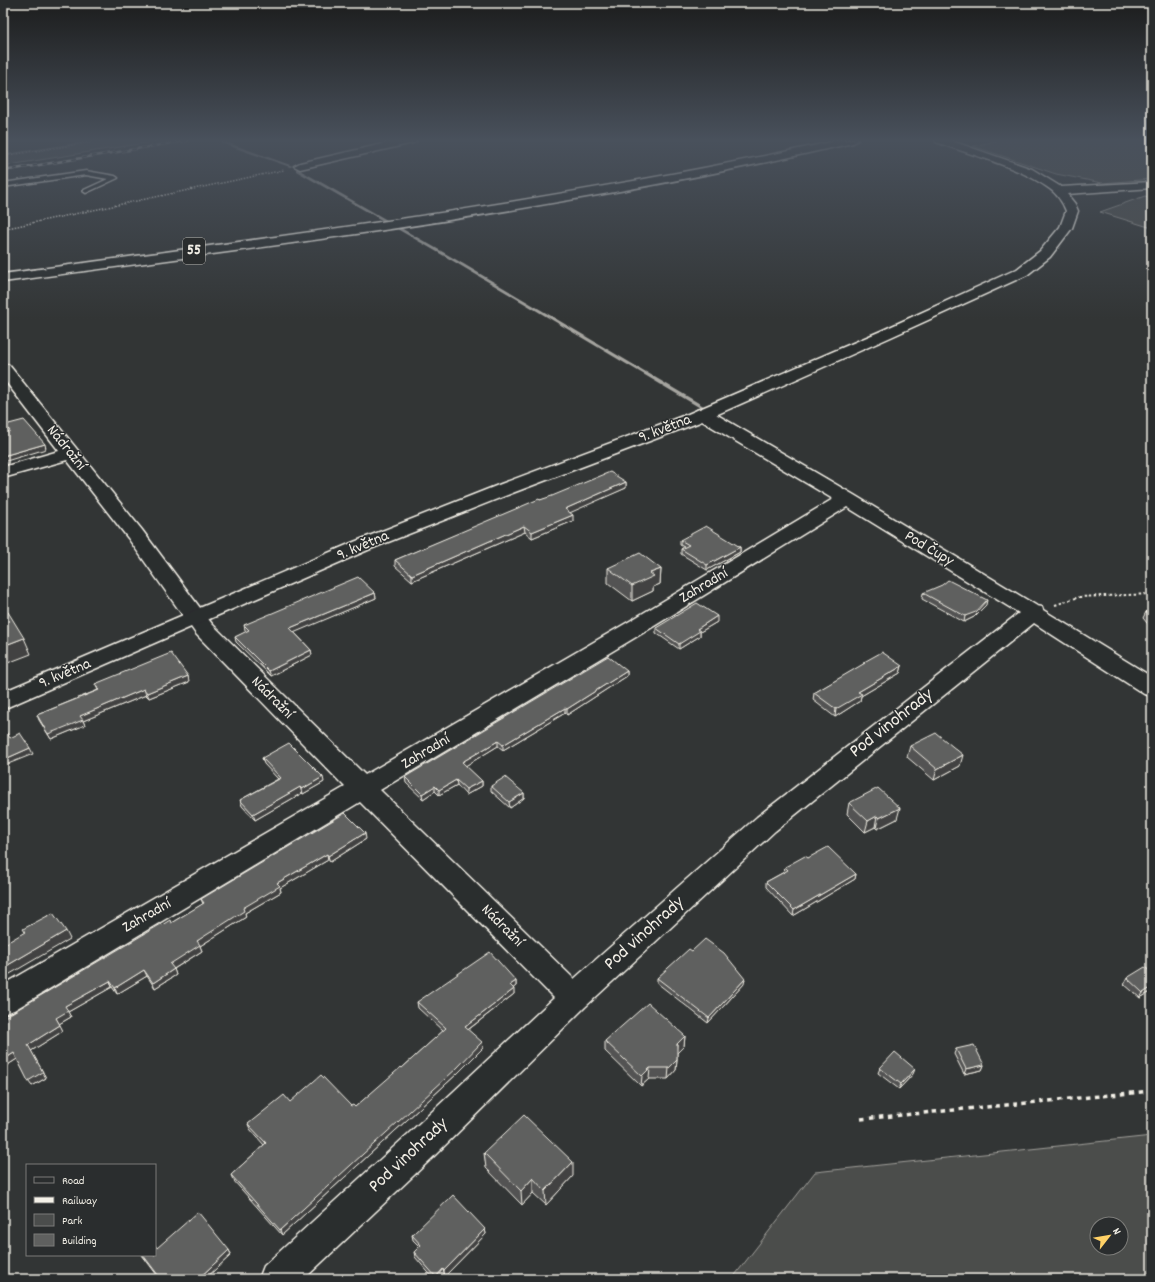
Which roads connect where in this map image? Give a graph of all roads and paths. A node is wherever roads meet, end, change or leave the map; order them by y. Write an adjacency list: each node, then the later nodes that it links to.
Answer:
1 (147, 200): 4 (path)
2 (550, 200): 5 (street, 55)
3 (1066, 200): 7 (street, 9. května)
4 (3, 229)
5 (3, 278)
6 (3, 368): 8 (street, Nádražní)
7 (703, 414): 10 (street, Pod Čupy); 13 (street, 9. května)
8 (70, 453): 9 (street); 13 (street, Nádražní)
9 (3, 474)
10 (847, 499): 12 (street, Pod Čupy); 16 (street, Zahradní)
11 (1152, 594): 12 (path)
12 (1034, 612): 14 (street, Pod Čupy); 17 (street, Pod vinohrady)
13 (194, 618): 15 (street, 9. května); 16 (street, Nádražní)
14 (1152, 688)
15 (3, 701)
16 (363, 789): 17 (street, Nádražní); 18 (street, Zahradní)
17 (574, 998): 21 (street, Pod vinohrady)
18 (3, 1001)
19 (1152, 1091): 20 (path)
20 (861, 1119)
21 (277, 1279)

